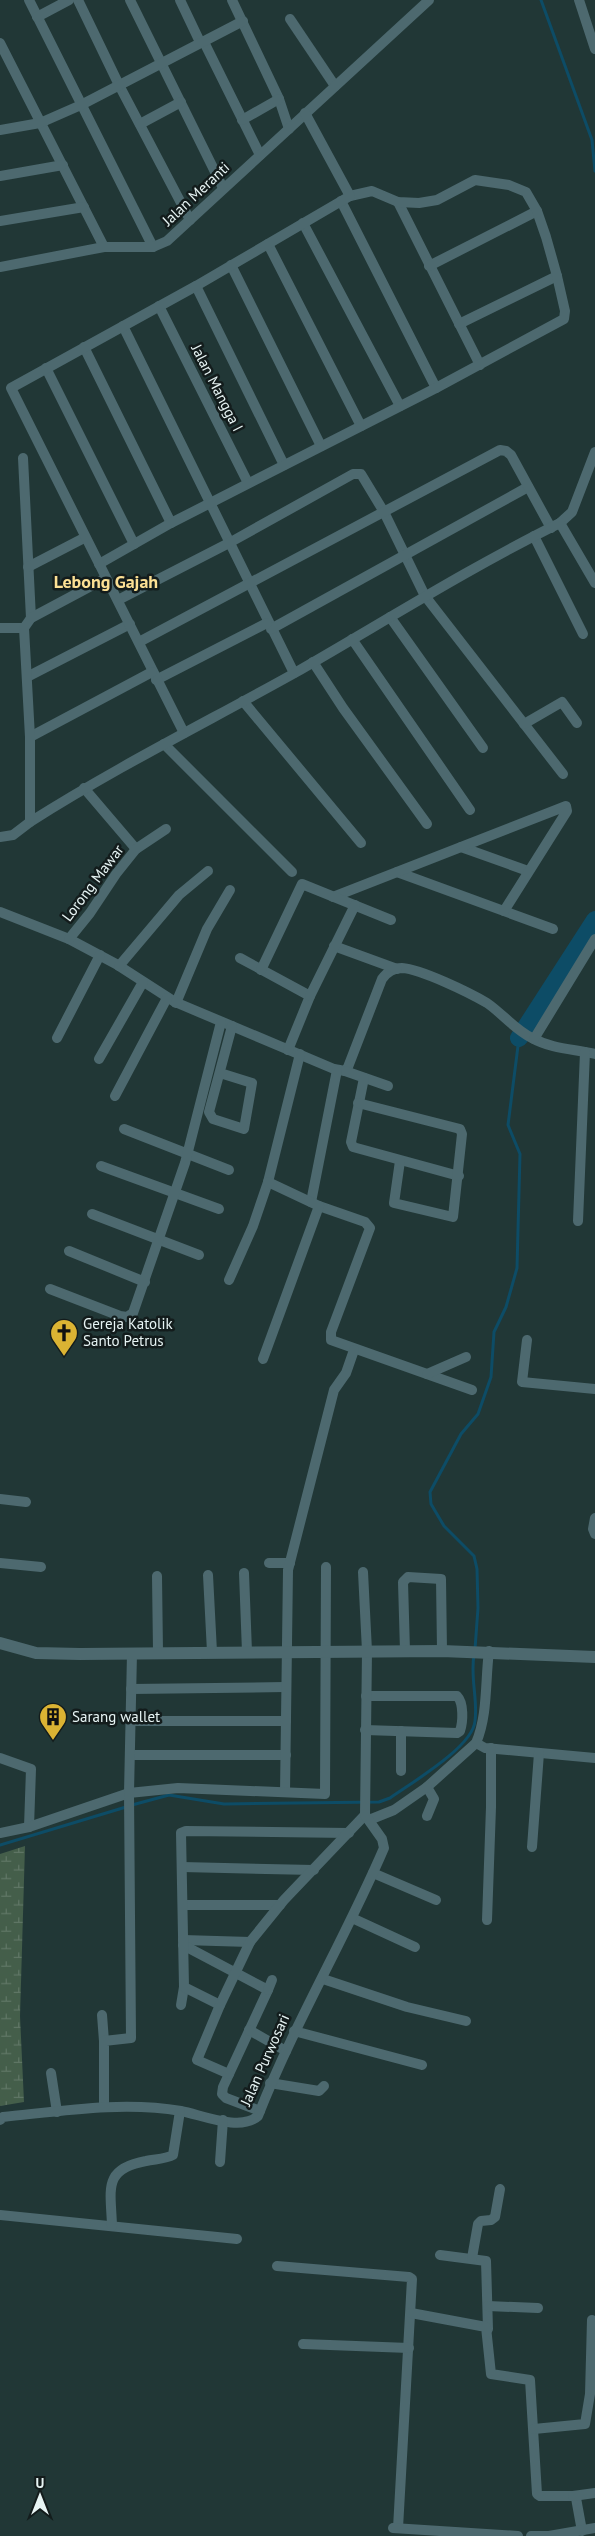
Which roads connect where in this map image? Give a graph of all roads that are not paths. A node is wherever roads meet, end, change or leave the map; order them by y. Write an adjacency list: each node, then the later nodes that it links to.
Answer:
1 (29, 0): 9 (street)
2 (69, 0): 9 (street)
3 (78, 0): 16 (street)
4 (130, 0): 15 (street)
5 (180, 0): 12 (street)
6 (232, 0): 11 (street)
7 (429, 0): 17 (street, Jalan Meranti)
8 (578, 0): 14 (street)
9 (38, 17): 20 (street)
10 (290, 19): 17 (street)
11 (243, 21): 12 (street); 18 (street)
12 (202, 42): 15 (street); 22 (street)
13 (0, 43): 23 (street)
14 (595, 49)
15 (163, 63): 16 (street); 19 (street)
16 (119, 85): 20 (street); 24 (street)
17 (336, 86): 21 (street, Jalan Meranti)
18 (279, 99): 22 (street); 25 (street)
19 (181, 102): 24 (street); 30 (street)
20 (82, 105): 23 (street); 40 (street)
21 (305, 113): 25 (street, Jalan Meranti); 31 (street)
22 (242, 120): 27 (street)
23 (40, 123): 26 (street); 28 (street)
24 (140, 124): 36 (street)
25 (289, 129): 27 (street, Jalan Meranti)
26 (0, 130)
27 (260, 155): 30 (street, Jalan Meranti)
28 (62, 165): 29 (street); 33 (street)
29 (0, 176)
30 (223, 188): 36 (street, Jalan Meranti)
31 (346, 198): 32 (street); 37 (street); 52 (street)
32 (398, 202): 34 (street); 42 (street)
33 (84, 207): 35 (street); 39 (street)
34 (537, 211): 42 (street); 44 (street)
35 (0, 220)
36 (190, 220): 40 (street, Jalan Meranti)
37 (303, 223): 38 (street); 53 (street)
38 (268, 244): 41 (street); 54 (street)
39 (104, 247): 40 (street, Jalan Meranti); 43 (street, Jalan Meranti)
40 (153, 247)
41 (231, 265): 45 (street); 55 (street)
42 (429, 266): 47 (street)
43 (0, 267)
44 (557, 276): 47 (street); 50 (street)
45 (196, 286): 46 (street); 58 (street)
46 (159, 306): 48 (street); 59 (street, Jalan Mangga I)
47 (459, 324): 50 (street)
48 (123, 326): 49 (street); 61 (street)
49 (84, 347): 51 (street); 63 (street)
50 (480, 365): 52 (street)
51 (46, 368): 66 (street); 68 (street)
52 (436, 388): 53 (street)
53 (400, 406): 54 (street)
54 (361, 426): 55 (street)
55 (321, 446): 58 (street)
56 (595, 452): 64 (street)
57 (23, 458): 71 (street)
58 (284, 464): 59 (street)
59 (248, 483): 61 (street)
60 (528, 487): 62 (street); 64 (street); 69 (street)
61 (210, 502): 63 (street); 67 (street)
62 (384, 512): 67 (street); 69 (street); 74 (street)
63 (171, 523): 68 (street)
64 (556, 525): 65 (street); 73 (street)
65 (534, 536): 75 (street); 83 (street)
66 (84, 538): 70 (street); 71 (street)
67 (229, 543): 74 (street); 76 (street)
68 (134, 544): 70 (street)
69 (406, 554): 75 (street); 80 (street)
70 (99, 564): 72 (street)
71 (28, 567): 78 (street)
72 (106, 578): 76 (street); 78 (street)
73 (595, 584)
74 (249, 585): 80 (street); 85 (street)
75 (425, 596): 77 (street); 92 (street)
76 (118, 600): 79 (street)
77 (390, 617): 84 (street); 96 (street)
78 (31, 618): 82 (street)
79 (130, 624): 85 (street); 89 (street)
80 (269, 626): 87 (street); 88 (street)
81 (0, 628): 82 (street)
82 (24, 628): 89 (street)
83 (583, 634)
84 (352, 639): 86 (street); 99 (street)
85 (138, 642): 88 (street)
86 (313, 662): 87 (street); 101 (street)
87 (294, 673): 90 (street)
88 (154, 676): 93 (street); 94 (street)
89 (27, 677): 94 (street)
90 (243, 701): 93 (street); 104 (street)
91 (577, 723): 92 (street)
92 (524, 724): 97 (street)
93 (184, 734): 95 (street)
94 (30, 736): 100 (street)
95 (164, 744): 98 (street); 108 (street)
96 (483, 748)
97 (563, 774)
98 (84, 788): 100 (street); 106 (street)
99 (470, 810)
100 (30, 822): 103 (street)
101 (427, 824)
102 (166, 829): 106 (street, Lorong Mawar)
103 (0, 837)
104 (361, 843)
105 (461, 847): 109 (street); 110 (street); 110 (street)
106 (136, 849): 118 (street, Lorong Mawar)
107 (208, 871): 123 (street)
108 (292, 872)
109 (397, 872): 112 (street); 114 (street)
110 (528, 872): 114 (street)
111 (230, 890): 128 (street)
112 (333, 897): 113 (street); 125 (street)
113 (355, 905): 116 (street); 120 (street)
114 (504, 911): 117 (street)
115 (0, 912): 118 (street)
116 (392, 920)
117 (553, 929)
118 (69, 939): 121 (street)
119 (595, 939): 132 (street)
120 (334, 946): 124 (street); 127 (street)
121 (100, 955): 123 (street); 131 (street)
122 (240, 958): 125 (street)
123 (119, 966): 126 (street)
124 (397, 969): 132 (street); 137 (street)
125 (261, 970): 127 (street)
126 (143, 982): 128 (street); 136 (street)
127 (310, 996): 133 (street)
128 (172, 1000): 129 (street); 141 (street)
129 (221, 1022): 130 (street); 144 (street)
130 (232, 1026): 133 (street); 138 (street)
131 (56, 1038)
132 (534, 1039): 134 (street)
133 (288, 1050): 135 (street)
134 (590, 1053): 154 (street)
135 (300, 1054): 137 (street); 149 (street)
136 (99, 1059)
137 (341, 1070): 139 (street); 151 (street)
138 (220, 1072): 138 (street)
139 (364, 1078): 140 (street); 142 (street)
140 (388, 1086)
141 (115, 1096)
142 (358, 1103): 145 (street); 148 (street)
143 (124, 1129): 144 (street)
144 (188, 1153): 147 (street); 150 (street)
145 (400, 1161): 148 (street); 148 (street)
146 (101, 1166): 150 (street)
147 (229, 1170)
148 (459, 1176)
149 (268, 1182): 151 (street); 158 (street)
150 (175, 1193): 152 (street); 155 (street)
151 (315, 1204): 162 (street); 164 (street)
152 (219, 1209)
153 (92, 1214): 155 (street)
154 (578, 1221)
155 (158, 1240): 157 (street); 159 (street)
156 (70, 1251): 159 (street)
157 (199, 1255)
158 (229, 1280)
159 (144, 1282): 160 (street)
160 (50, 1289)
161 (527, 1340): 167 (street)
162 (354, 1350): 165 (street); 174 (street)
163 (466, 1357): 165 (street)
164 (263, 1358)
165 (427, 1374): 166 (street)
166 (472, 1390)
167 (595, 1390)
168 (0, 1500): 169 (street)
169 (26, 1502)
170 (595, 1518): 171 (street)
171 (595, 1534)
172 (0, 1563): 175 (street)
173 (269, 1563): 174 (street)
174 (290, 1563): 189 (street)
175 (41, 1567)
176 (326, 1568): 190 (street)
177 (364, 1572): 182 (street)
178 (244, 1573): 188 (street)
179 (208, 1575): 187 (street)
180 (157, 1576): 186 (street)
181 (0, 1643): 191 (street)
182 (367, 1651): 183 (street); 190 (street); 195 (street)
183 (405, 1651): 184 (street); 184 (street)
184 (442, 1651): 185 (street)
185 (487, 1651): 192 (street); 200 (street)
186 (158, 1652): 187 (street); 191 (street)
187 (212, 1652): 188 (street)
188 (247, 1652): 189 (street)
189 (287, 1652): 190 (street); 193 (street)
190 (326, 1652): 209 (street)
191 (132, 1653): 194 (street)
192 (595, 1658)
193 (285, 1687): 194 (street); 197 (street)
194 (131, 1689): 196 (street)
195 (366, 1696): 198 (street); 200 (street)
196 (131, 1721): 197 (street); 204 (street)
197 (286, 1721): 203 (street)
198 (365, 1730): 199 (street); 211 (street)
199 (401, 1731): 200 (street); 207 (street)
200 (471, 1734): 201 (street); 208 (street)
201 (491, 1748): 202 (street); 224 (street)
202 (539, 1753): 206 (street); 216 (street)
203 (286, 1754): 204 (street); 209 (street)
204 (130, 1755): 210 (street)
205 (0, 1758): 213 (street)
206 (595, 1758)
207 (401, 1771)
208 (426, 1787): 211 (street); 212 (street)
209 (285, 1792): 210 (street)
210 (129, 1795): 213 (street); 237 (street)
211 (366, 1815): 215 (street); 219 (street, Jalan Purwosari)
212 (427, 1816)
213 (29, 1827): 214 (street)
214 (0, 1833)
215 (349, 1833): 217 (street); 218 (street)
216 (532, 1847)
217 (182, 1867): 218 (street); 221 (street)
218 (314, 1870): 222 (street)
219 (373, 1873): 220 (street); 223 (street, Jalan Purwosari)
220 (436, 1900)
221 (183, 1905): 222 (street); 225 (street)
222 (280, 1905): 226 (street)
223 (352, 1918): 227 (street); 229 (street, Jalan Purwosari)
224 (487, 1920)
225 (183, 1942): 226 (street); 228 (street); 230 (street)
226 (250, 1942): 228 (street)
227 (415, 1947)
228 (235, 1973): 232 (street); 235 (street)
229 (323, 1979): 234 (street); 236 (street, Jalan Purwosari)
230 (184, 1987): 231 (street); 232 (street)
231 (181, 2005)
232 (220, 2005): 241 (street)
233 (102, 2016): 237 (street)
234 (466, 2021)
235 (249, 2030): 238 (street); 241 (street)
236 (294, 2031): 238 (street, Jalan Purwosari); 239 (street)
237 (104, 2041): 244 (street)
238 (286, 2051): 242 (street, Jalan Purwosari)
239 (422, 2066)
240 (51, 2073): 247 (street)
241 (229, 2074): 246 (street)
242 (270, 2082): 243 (street); 246 (street, Jalan Purwosari)
243 (324, 2086)
244 (104, 2107): 245 (street, Jalan Purwosari); 247 (street, Jalan Purwosari)
245 (180, 2111): 249 (street, Jalan Purwosari); 253 (street)
246 (260, 2111): 249 (street, Jalan Purwosari)
247 (57, 2112): 248 (street, Jalan Purwosari)
248 (0, 2120)
249 (223, 2120): 250 (street)
250 (220, 2162)
251 (500, 2189): 256 (street)
252 (0, 2214): 253 (street)
253 (112, 2226): 254 (street)
254 (237, 2239)
255 (440, 2255): 256 (street)
256 (472, 2258): 258 (street)
257 (277, 2266): 260 (street)
258 (488, 2306): 259 (street); 262 (street)
259 (538, 2308)
260 (411, 2313): 262 (street); 264 (street)
261 (592, 2320): 265 (street)
262 (488, 2329): 265 (street)
263 (304, 2344): 264 (street)
264 (409, 2348): 270 (street)
265 (534, 2429): 267 (street)
266 (595, 2493): 267 (street)
267 (573, 2496): 269 (street)
268 (595, 2528): 269 (street)
269 (582, 2531): 272 (street)
270 (480, 2535): 271 (street)
271 (518, 2536)
272 (531, 2536)

